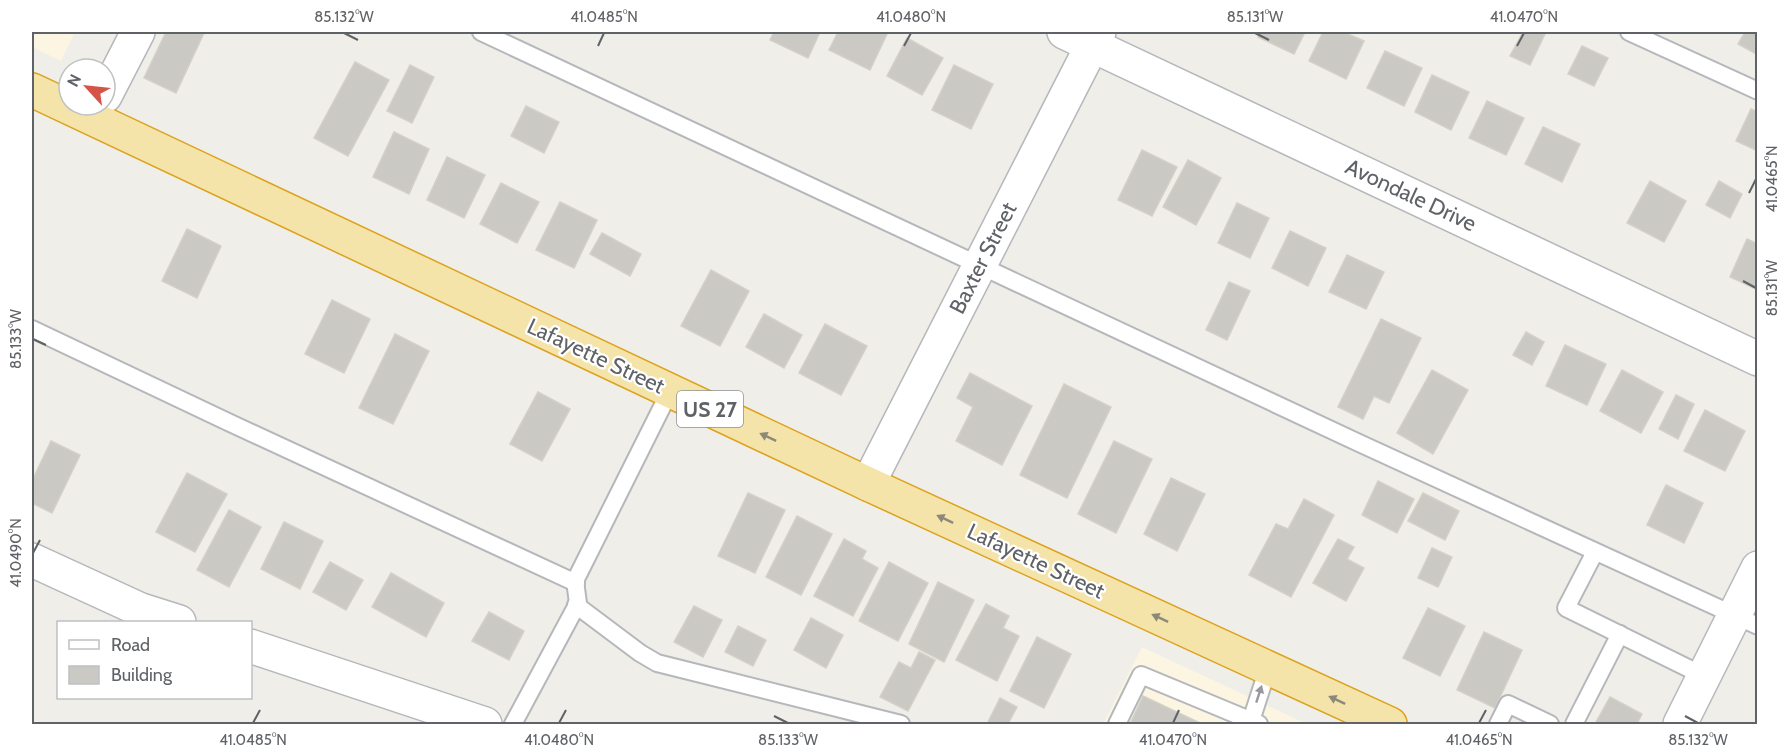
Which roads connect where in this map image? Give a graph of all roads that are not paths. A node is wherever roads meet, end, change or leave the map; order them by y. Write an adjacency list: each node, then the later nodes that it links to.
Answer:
1 (138, 32): 5 (street)
2 (481, 32): 10 (lane)
3 (1629, 32): 7 (lane)
4 (1085, 36): 10 (street, Baxter Street); 12 (street, Avondale Drive)
5 (117, 73)
6 (32, 90): 8 (highway, Lafayette Street / US 27)
7 (1758, 91)
8 (57, 96)
9 (117, 115): 13 (highway, Lafayette Street / US 27)
10 (979, 266): 14 (street, Baxter Street); 15 (lane)
11 (32, 329): 18 (lane)
12 (1758, 359)
13 (670, 391): 14 (highway, Lafayette Street / US 27, one-way to 13); 18 (lane)
14 (868, 484): 24 (highway, Lafayette Street / US 27, one-way to 14)
15 (1595, 552): 21 (lane); 22 (lane)
16 (32, 560): 20 (street)
17 (1758, 568): 21 (street)
18 (576, 583): 19 (lane)
19 (576, 605): 28 (lane); 29 (lane)
20 (176, 621)
21 (1746, 621): 25 (street)
22 (1620, 634): 25 (lane); 34 (lane)
23 (252, 647): 27 (street)
24 (1268, 668): 26 (lane, one-way to 24); 31 (highway, Lafayette Street / US 27, one-way to 24)
25 (1704, 676): 35 (street)
26 (1253, 723): 30 (lane)
27 (485, 724)
28 (513, 724)
29 (902, 724)
30 (1117, 724)
31 (1390, 724)
32 (1498, 724): 33 (lane)
33 (1550, 724)
34 (1574, 724)
35 (1680, 724)

